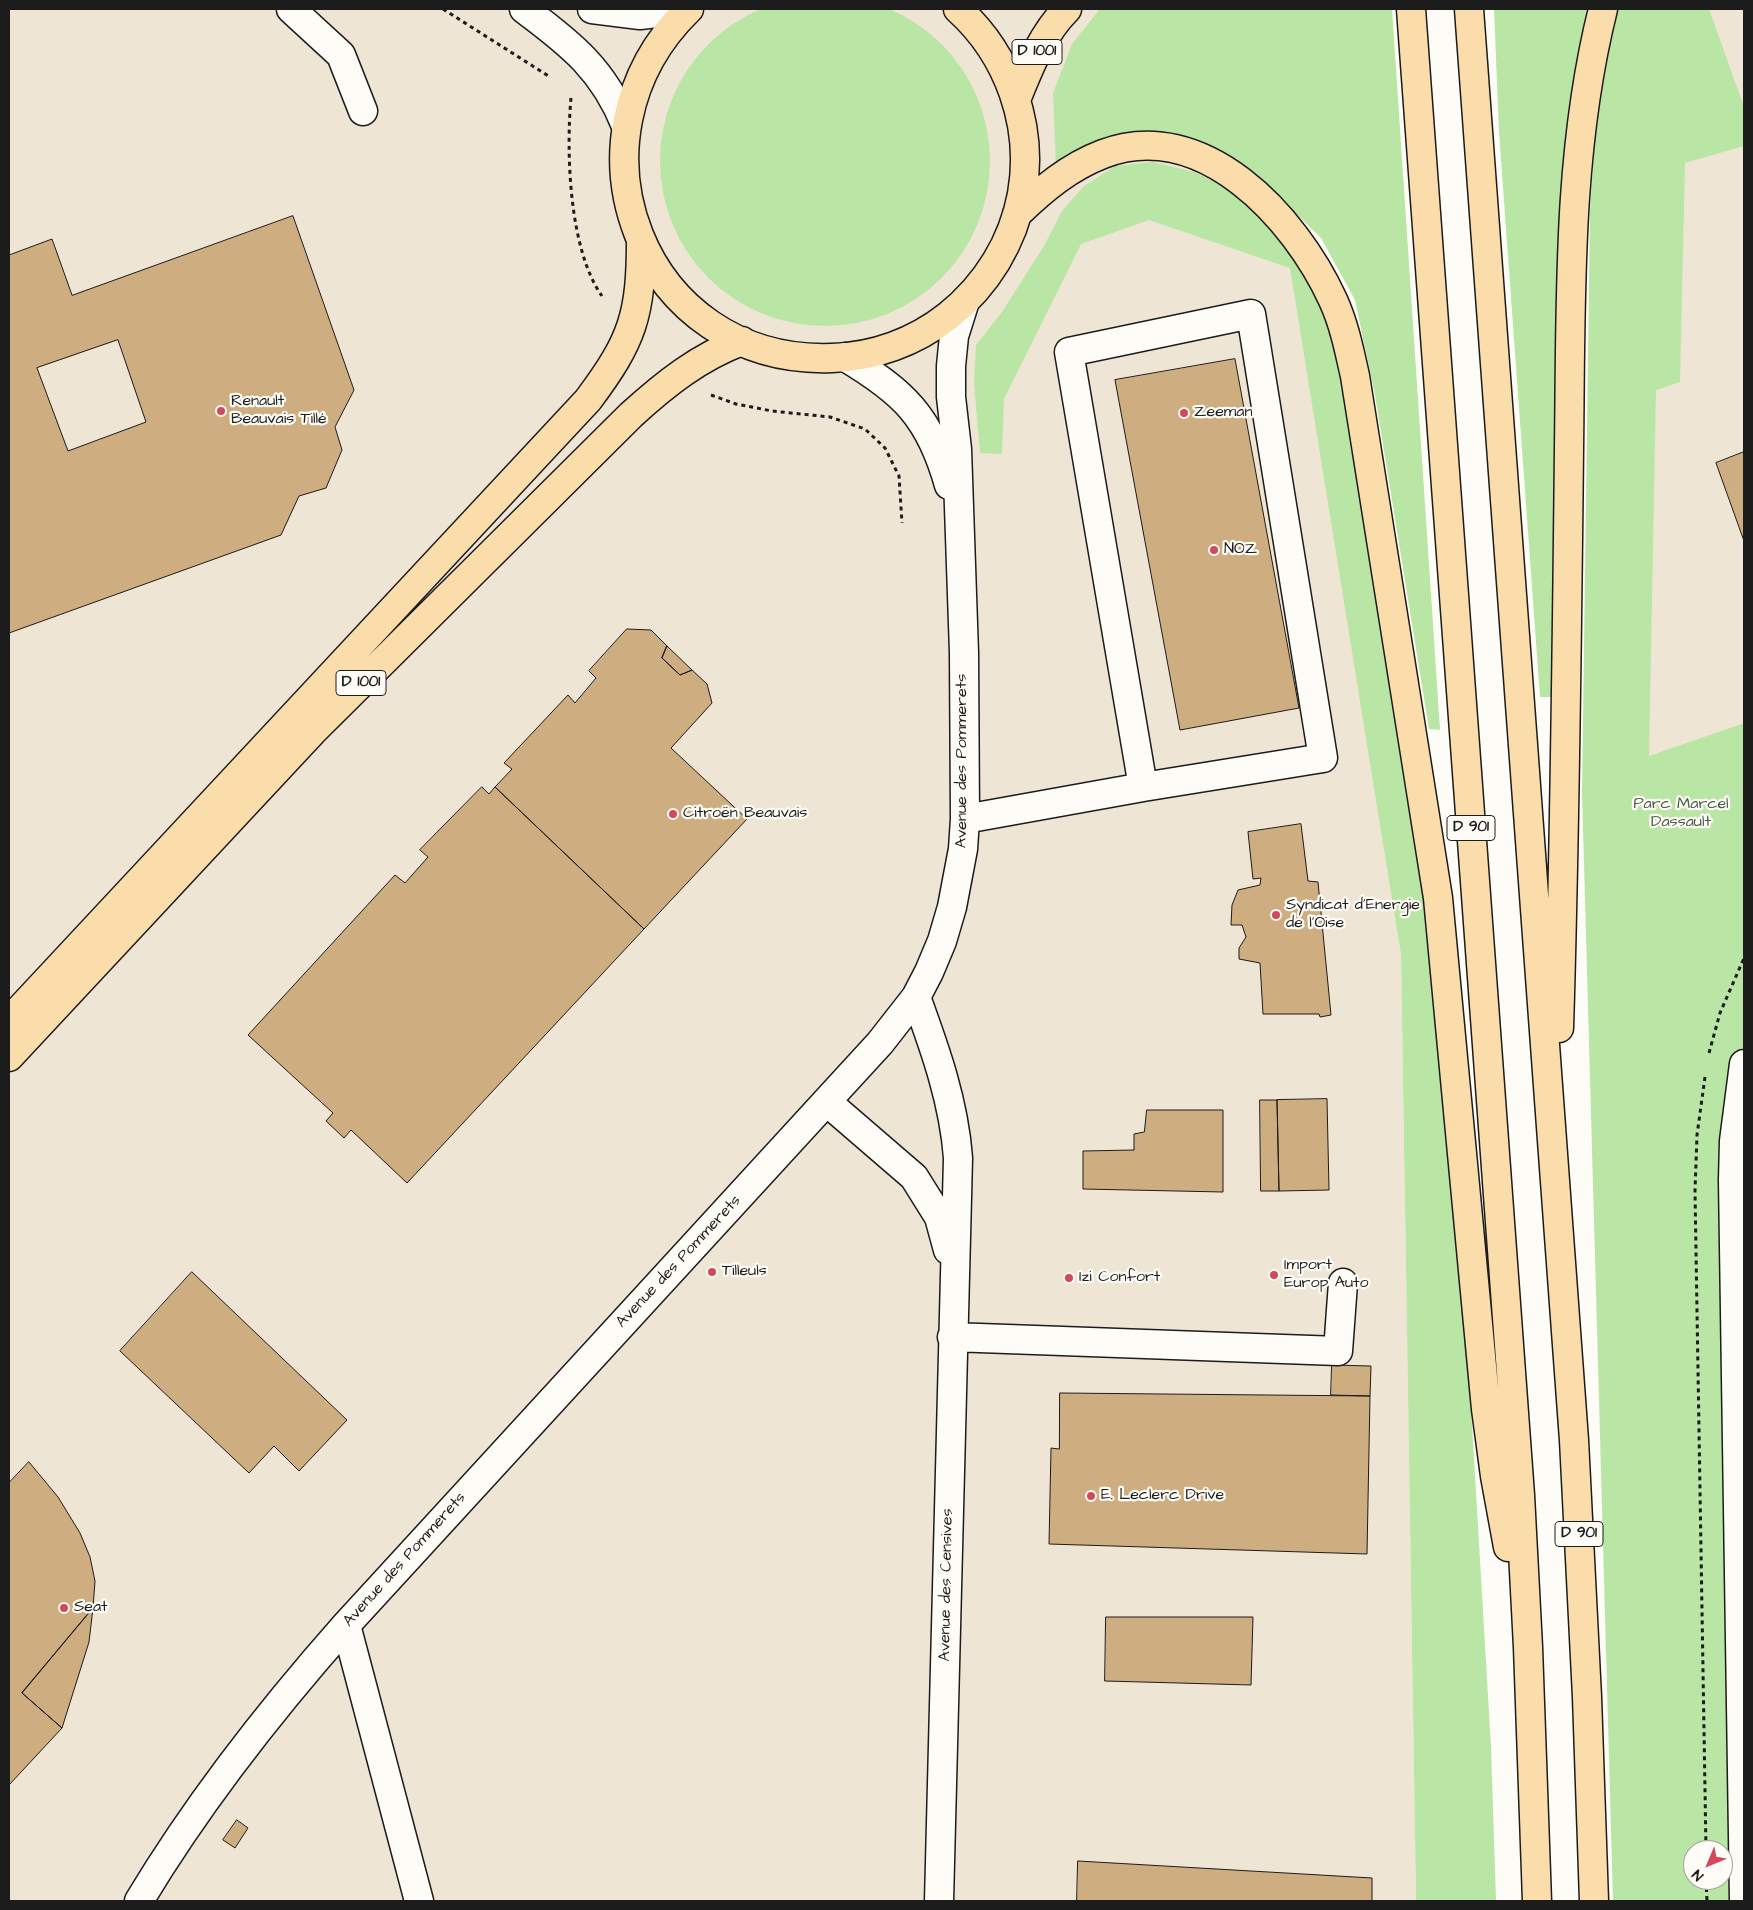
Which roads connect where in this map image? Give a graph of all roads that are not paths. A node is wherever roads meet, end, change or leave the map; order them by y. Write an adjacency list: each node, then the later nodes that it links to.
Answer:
1 (291, 9): 11 (street)
2 (524, 9): 12 (street)
3 (592, 9): 4 (street)
4 (689, 9): 12 (main road)
5 (958, 9): 10 (main road)
6 (1067, 9): 10 (main road, D 1001)
7 (1410, 9): 31 (main road, D 901)
8 (1469, 9): 26 (main road, D 901)
9 (1603, 9): 26 (main road)
10 (1016, 100): 13 (main road)
11 (363, 111)
12 (626, 126): 14 (main road)
13 (1017, 214): 15 (main road); 31 (main road)
14 (641, 240): 16 (main road); 22 (main road, D 1001)
15 (965, 301): 17 (main road); 18 (street, Avenue des Pommerets)
16 (742, 341): 17 (main road); 23 (main road, D 1001)
17 (844, 358): 18 (street, Avenue des Pommerets)
18 (958, 523): 20 (street, Avenue des Pommerets)
19 (1143, 787): 19 (street); 20 (street)
20 (966, 819): 21 (street, Avenue des Pommerets)
21 (916, 996): 25 (street, Avenue des Pommerets); 27 (street, Avenue des Censives)
22 (9, 1021)
23 (9, 1057)
24 (1744, 1064): 37 (street)
25 (826, 1102): 27 (street, Avenue des Censives); 30 (street, Avenue des Pommerets)
26 (1554, 1166): 36 (main road, D 901)
27 (954, 1268): 29 (street, Avenue des Censives)
28 (1343, 1283): 29 (street)
29 (952, 1337): 34 (street, Avenue des Censives)
30 (346, 1625): 32 (street, Avenue des Pommerets); 33 (street)
31 (1528, 1647): 35 (main road, D 901)
32 (139, 1901)
33 (419, 1901)
34 (939, 1901)
35 (1537, 1901)
36 (1594, 1901)
37 (1744, 1901)

